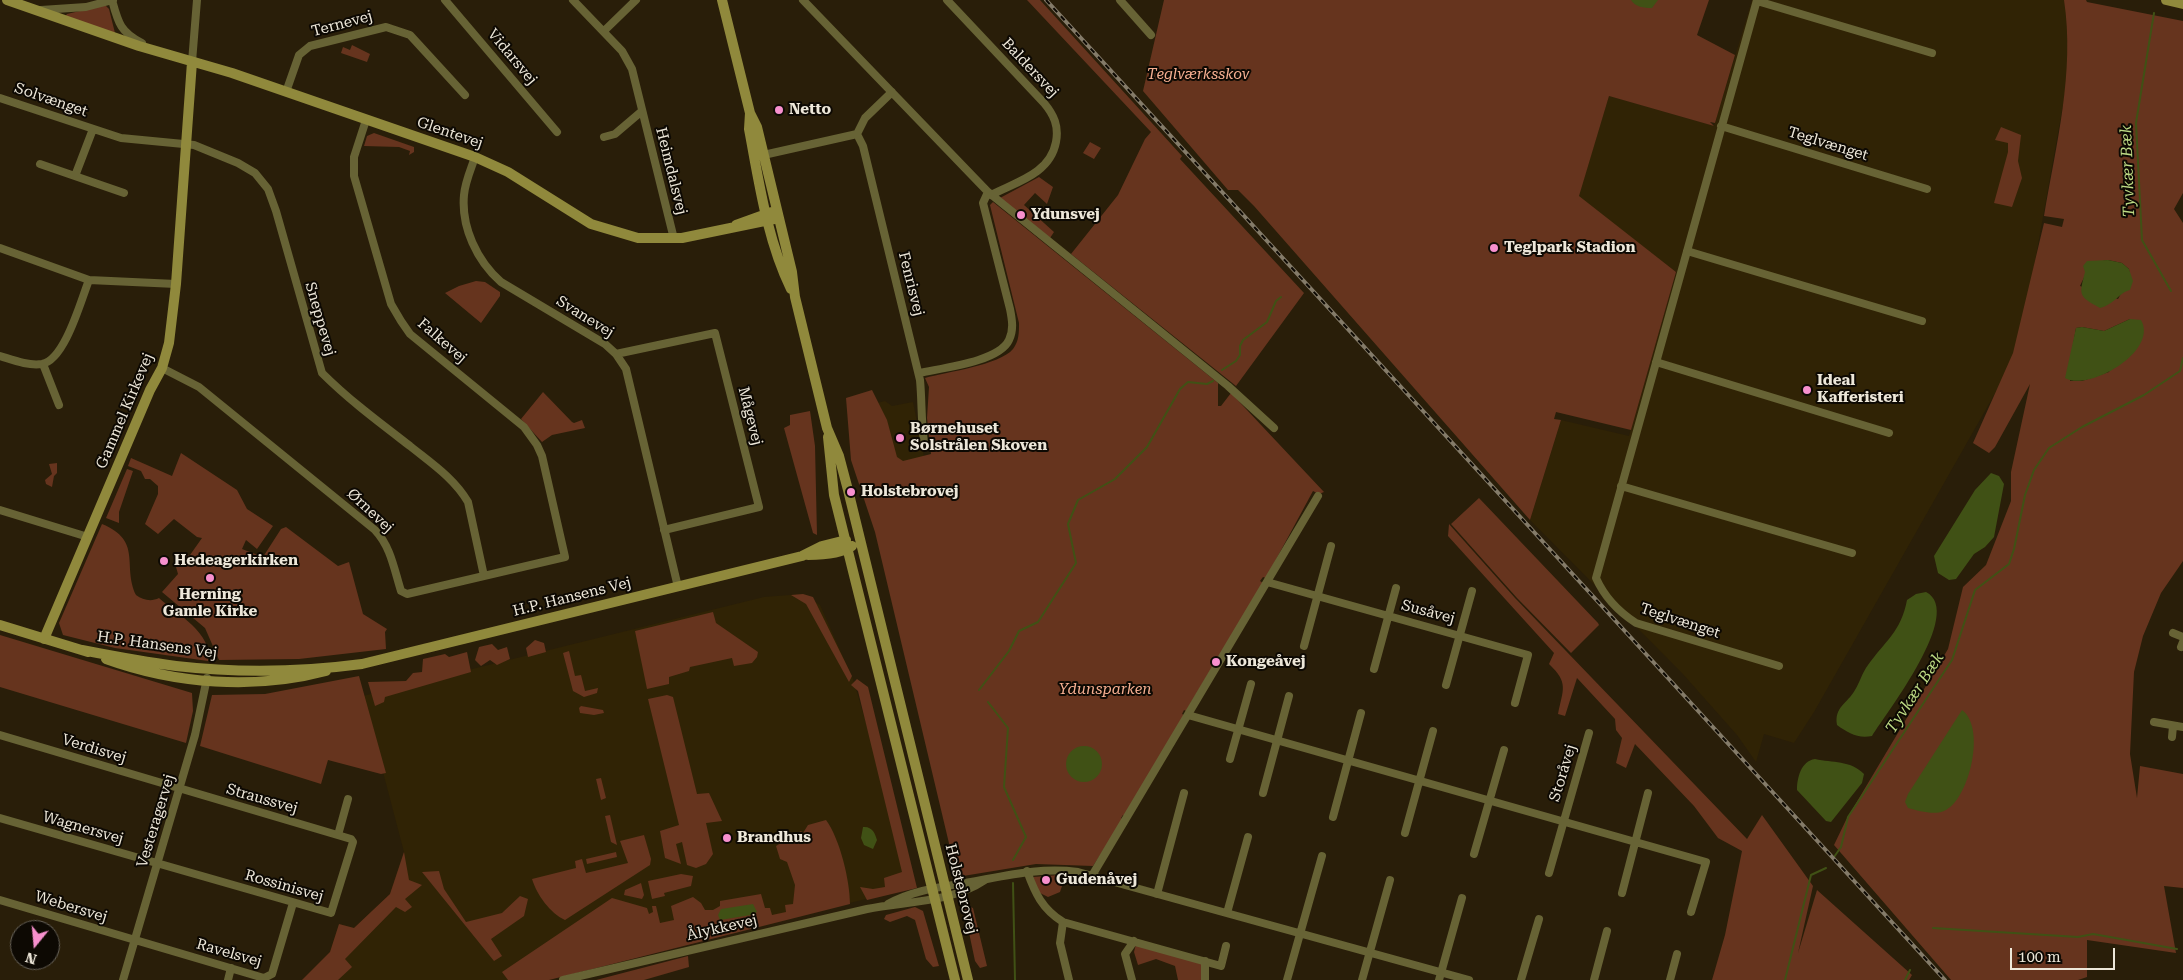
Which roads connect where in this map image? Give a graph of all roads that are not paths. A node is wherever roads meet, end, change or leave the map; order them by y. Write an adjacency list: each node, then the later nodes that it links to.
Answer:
1 (7, 0): 14 (street, Glentevej)
2 (113, 0): 14 (street); 17 (street, Glentevej)
3 (197, 0): 19 (street)
4 (446, 0): 28 (street, Vidarsvej)
5 (573, 0): 15 (street, Heimdalsvej)
6 (636, 0): 15 (street)
7 (722, 0): 32 (street, Holstebrovej)
8 (803, 0): 21 (street)
9 (947, 0): 38 (street, Baldersvej)
10 (1120, 0): 16 (street)
11 (1757, 0): 18 (street, Teglvænget); 26 (street, Teglvænget)
12 (2166, 0): 13 (street)
13 (2183, 4)
14 (37, 10): 17 (street, Glentevej)
15 (604, 31): 24 (street, Heimdalsvej)
16 (1151, 35)
17 (155, 50): 19 (street, Glentevej)
18 (1932, 53)
19 (192, 62): 20 (street, Glentevej); 31 (street, Gammel Kirkevej)
20 (286, 92): 22 (street, Ternevej); 25 (street, Glentevej)
21 (892, 92): 29 (street); 38 (street)
22 (465, 95)
23 (0, 98): 27 (street, Solvænget)
24 (642, 110): 30 (street, Heimdalsvej); 40 (street, Heimdalsvej)
25 (366, 120): 33 (street, Glentevej); 66 (street, Falkevej)
26 (1721, 126): 36 (street, Teglvænget); 42 (street, Teglvænget)
27 (93, 129): 31 (street, Solvænget); 35 (street, Solvænget)
28 (556, 132)
29 (857, 134): 32 (street); 52 (street, Fenrisvej)
30 (604, 137)
31 (187, 144): 44 (street, Gammel Kirkevej); 67 (street, Sneppevej)
32 (759, 156): 39 (street, Holstebrovej)
33 (475, 157): 40 (street, Glentevej); 47 (street, Svanevej)
34 (40, 164): 35 (street)
35 (75, 176): 37 (street)
36 (1927, 189)
37 (124, 193)
38 (989, 194): 52 (street); 55 (street)
39 (773, 217): 40 (street, Glentevej); 45 (street, Holstebrovej); 45 (street, Holstebrovej)
40 (674, 239)
41 (0, 248): 43 (street)
42 (1687, 251): 46 (street); 49 (street, Teglvænget)
43 (88, 280): 44 (street); 50 (street)
44 (176, 284): 51 (street, Gammel Kirkevej)
45 (795, 297): 54 (street, Holstebrovej)
46 (1922, 320)
47 (616, 354): 61 (street, Svanevej); 61 (street, Mågevej)
48 (0, 356): 50 (street)
49 (1656, 362): 56 (street); 58 (street, Teglvænget)
50 (43, 364): 53 (street)
51 (162, 368): 62 (street, Gammel Kirkevej); 67 (street, Ørnevej)
52 (918, 373): 57 (street, Fenrisvej)
53 (59, 405)
54 (827, 428): 63 (street, Holstebrovej); 63 (street, Holstebrovej)
55 (1274, 428)
56 (1889, 433)
57 (924, 442)
58 (1621, 486): 65 (street); 82 (street, Teglvænget)
59 (1318, 496): 68 (street)
60 (0, 510): 62 (street)
61 (664, 530): 69 (street, Svanevej)
62 (88, 537): 78 (street, Gammel Kirkevej)
63 (852, 543): 69 (street, H.P. Hansens Vej); 126 (street, Holstebrovej); 128 (street, Holstebrovej)
64 (1331, 546): 72 (street)
65 (1852, 553)
66 (565, 556): 67 (street, Ørnevej)
67 (484, 576)
68 (1267, 582): 72 (street, Susåvej); 91 (street)
69 (678, 586): 81 (street, H.P. Hansens Vej)
70 (1396, 588): 73 (street, Susåvej)
71 (1472, 591): 76 (street, Susåvej)
72 (1317, 596): 73 (street, Susåvej); 79 (street)
73 (1388, 616): 76 (street, Susåvej); 84 (street, Susåvej)
74 (0, 626): 78 (street, H.P. Hansens Vej)
75 (2174, 633): 77 (street)
76 (1460, 636): 87 (street, Susåvej); 89 (street, Susåvej)
77 (2183, 636)
78 (44, 639): 80 (street, H.P. Hansens Vej)
79 (1304, 646)
80 (82, 650): 83 (street, H.P. Hansens Vej); 85 (street, H.P. Hansens Vej)
81 (348, 665): 83 (street, H.P. Hansens Vej); 85 (street, H.P. Hansens Vej)
82 (1779, 666)
83 (210, 669): 85 (street, Vesteragervej)
84 (1374, 669)
85 (206, 681): 105 (street, Vesteragervej)
86 (1251, 684): 95 (street)
87 (1446, 685)
88 (1289, 696): 100 (street)
89 (1515, 703)
90 (1361, 713): 103 (street)
91 (1188, 716): 95 (street, Storåvej); 124 (street)
92 (2154, 722): 93 (street)
93 (2173, 726): 94 (street); 99 (street)
94 (2183, 727)
95 (1238, 731): 100 (street, Storåvej); 102 (street)
96 (1433, 731): 104 (street)
97 (1589, 732): 113 (street, Storåvej)
98 (0, 735): 105 (street, Verdisvej)
99 (2172, 737)
100 (1276, 742): 103 (street, Storåvej); 107 (street)
101 (1504, 750): 110 (street)
102 (1230, 759)
103 (1347, 762): 104 (street, Storåvej); 111 (street)
104 (1419, 782): 110 (street, Storåvej); 114 (street)
105 (180, 789): 115 (street, Straussvej); 121 (street, Vesteragervej)
106 (1184, 793): 129 (street)
107 (1263, 793)
108 (1648, 793): 118 (street)
109 (348, 799): 115 (street)
110 (1489, 801): 113 (street, Storåvej); 119 (street)
111 (1332, 817)
112 (0, 818): 121 (street, Wagnersvej)
113 (1563, 822): 118 (street, Storåvej); 123 (street, Storåvej)
114 (1405, 833)
115 (338, 835): 117 (street, Straussvej)
116 (1248, 837): 134 (street)
117 (353, 842): 132 (street, Rossinisvej)
118 (1635, 843): 127 (street); 133 (street, Storåvej)
119 (1474, 854)
120 (1322, 856): 138 (street)
121 (157, 864): 132 (street, Rossinisvej); 139 (street, Vesteragervej)
122 (1027, 871): 124 (street); 126 (street); 136 (street)
123 (1549, 873)
124 (1093, 874): 129 (street)
125 (1390, 880): 142 (street)
126 (946, 891): 128 (street, Ålykkevej); 151 (street, Holstebrovej)
127 (1622, 893)
128 (932, 894): 149 (street, Ålykkevej); 150 (street, Holstebrovej)
129 (1157, 894): 134 (street)
130 (1462, 898): 146 (street)
131 (0, 900): 139 (street, Webersvej)
132 (292, 903): 145 (street, Ravelsvej)
133 (1691, 912)
134 (1227, 913): 138 (street)
135 (1538, 918): 158 (street)
136 (1063, 922): 140 (street); 152 (street)
137 (1608, 931): 159 (street)
138 (1300, 933): 142 (street); 155 (street)
139 (135, 940): 145 (street, Ravelsvej); 147 (street, Vesteragervej)
140 (1134, 941): 144 (street); 153 (street)
141 (1226, 946): 144 (street)
142 (1370, 952): 146 (street); 156 (street)
143 (1677, 954): 160 (street)
144 (1205, 961): 154 (street)
145 (231, 968): 148 (street)
146 (1440, 976): 157 (street)
147 (123, 980)
148 (228, 980)
149 (563, 980)
150 (955, 980)
151 (968, 980)
152 (1069, 980)
153 (1132, 980)
154 (1206, 980)
155 (1287, 980)
156 (1362, 980)
157 (1469, 980)
158 (1521, 980)
159 (1594, 980)
160 (1670, 980)

